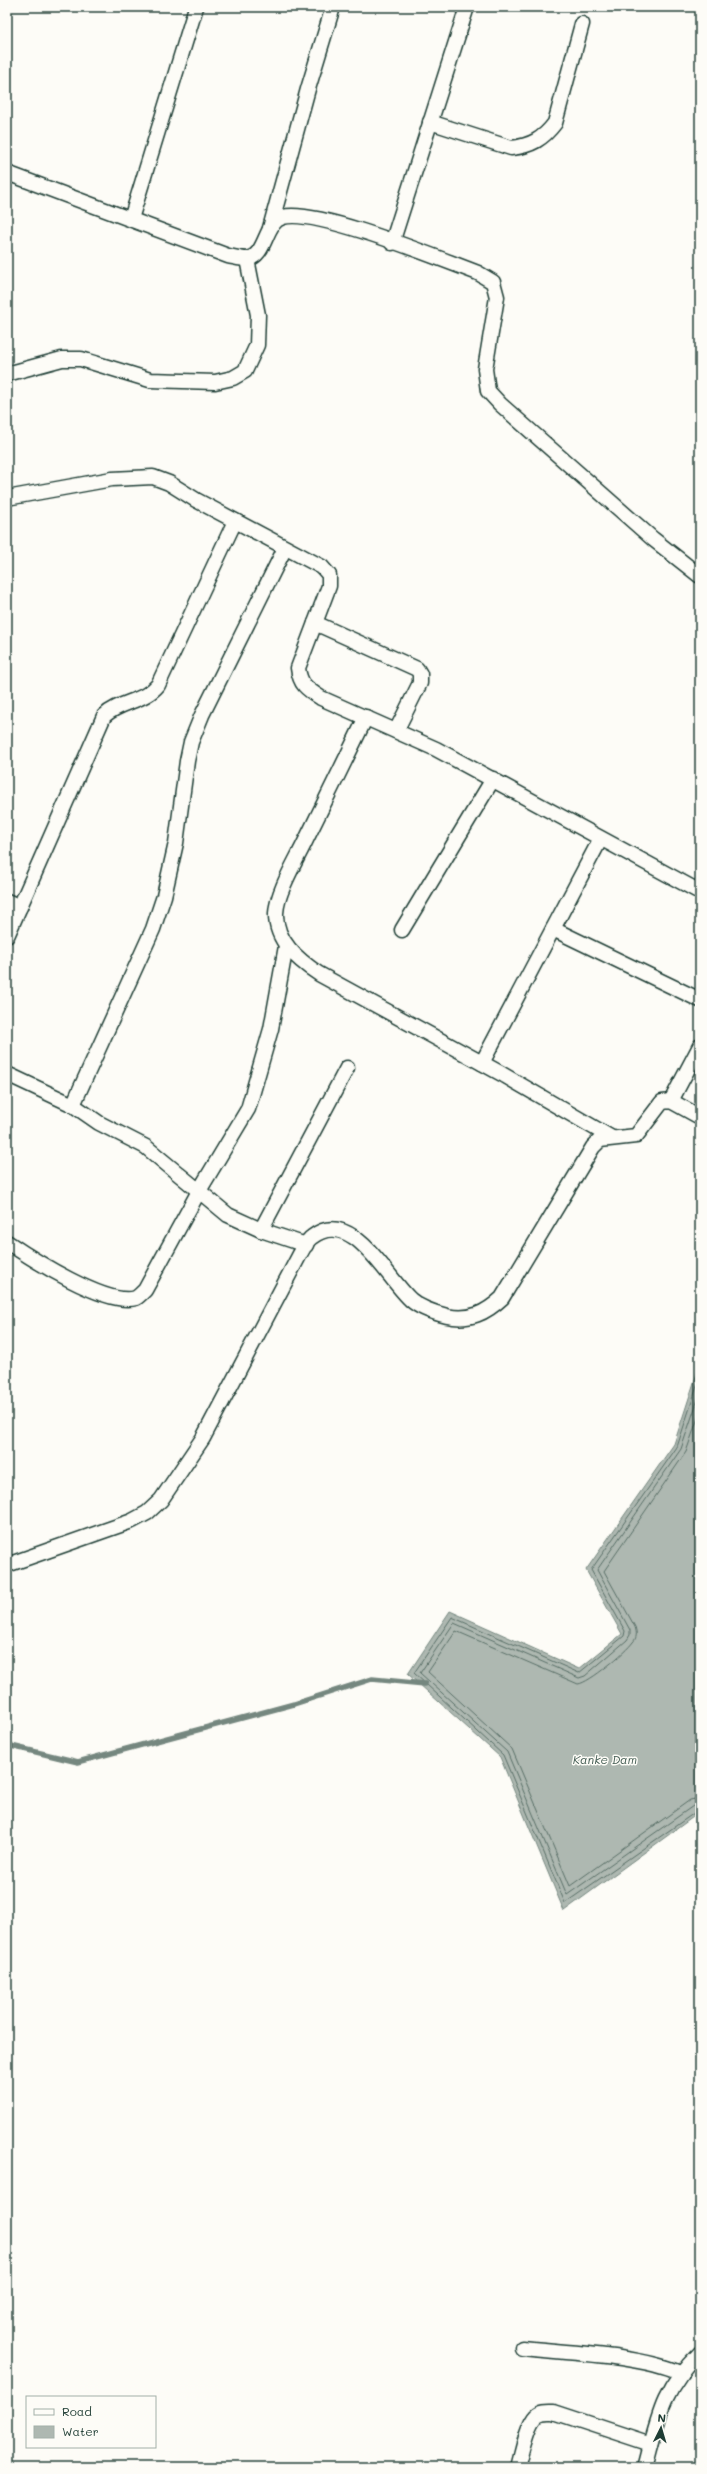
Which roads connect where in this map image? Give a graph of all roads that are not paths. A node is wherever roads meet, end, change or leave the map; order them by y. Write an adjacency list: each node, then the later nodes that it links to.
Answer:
1 (196, 7): 7 (street)
2 (333, 7): 8 (street)
3 (467, 7): 5 (street)
4 (582, 24): 5 (street)
5 (430, 122): 9 (street)
6 (7, 172): 7 (street)
7 (131, 219): 10 (street)
8 (270, 228): 9 (street); 10 (street)
9 (392, 243): 15 (street)
10 (247, 259): 11 (street)
11 (7, 374)
12 (7, 498): 13 (street)
13 (236, 521): 14 (street); 22 (street)
14 (285, 548): 16 (street); 33 (street)
15 (700, 576)
16 (315, 623): 17 (street); 18 (street)
17 (366, 717): 18 (street); 26 (street)
18 (396, 731): 19 (street)
19 (493, 779): 20 (street); 24 (street)
20 (600, 840): 21 (street); 23 (street)
21 (700, 892)
22 (13, 904): 25 (street)
23 (553, 929): 27 (street); 29 (street)
24 (402, 930)
25 (7, 936)
26 (286, 946): 29 (street); 36 (street)
27 (700, 1000)
28 (700, 1046): 32 (street)
29 (482, 1063): 35 (street)
30 (347, 1068): 37 (street)
31 (7, 1074): 33 (street)
32 (671, 1101): 34 (street); 35 (street)
33 (73, 1105): 36 (street)
34 (700, 1117)
35 (612, 1138): 39 (street)
36 (199, 1191): 37 (street); 38 (street)
37 (261, 1230): 39 (street)
38 (7, 1242)
39 (306, 1245): 40 (street)
40 (7, 1565)
41 (522, 2348): 43 (street)
42 (700, 2353): 43 (street)
43 (680, 2374): 44 (street)
44 (651, 2444): 45 (street); 46 (street)
45 (518, 2467)
46 (645, 2467)

